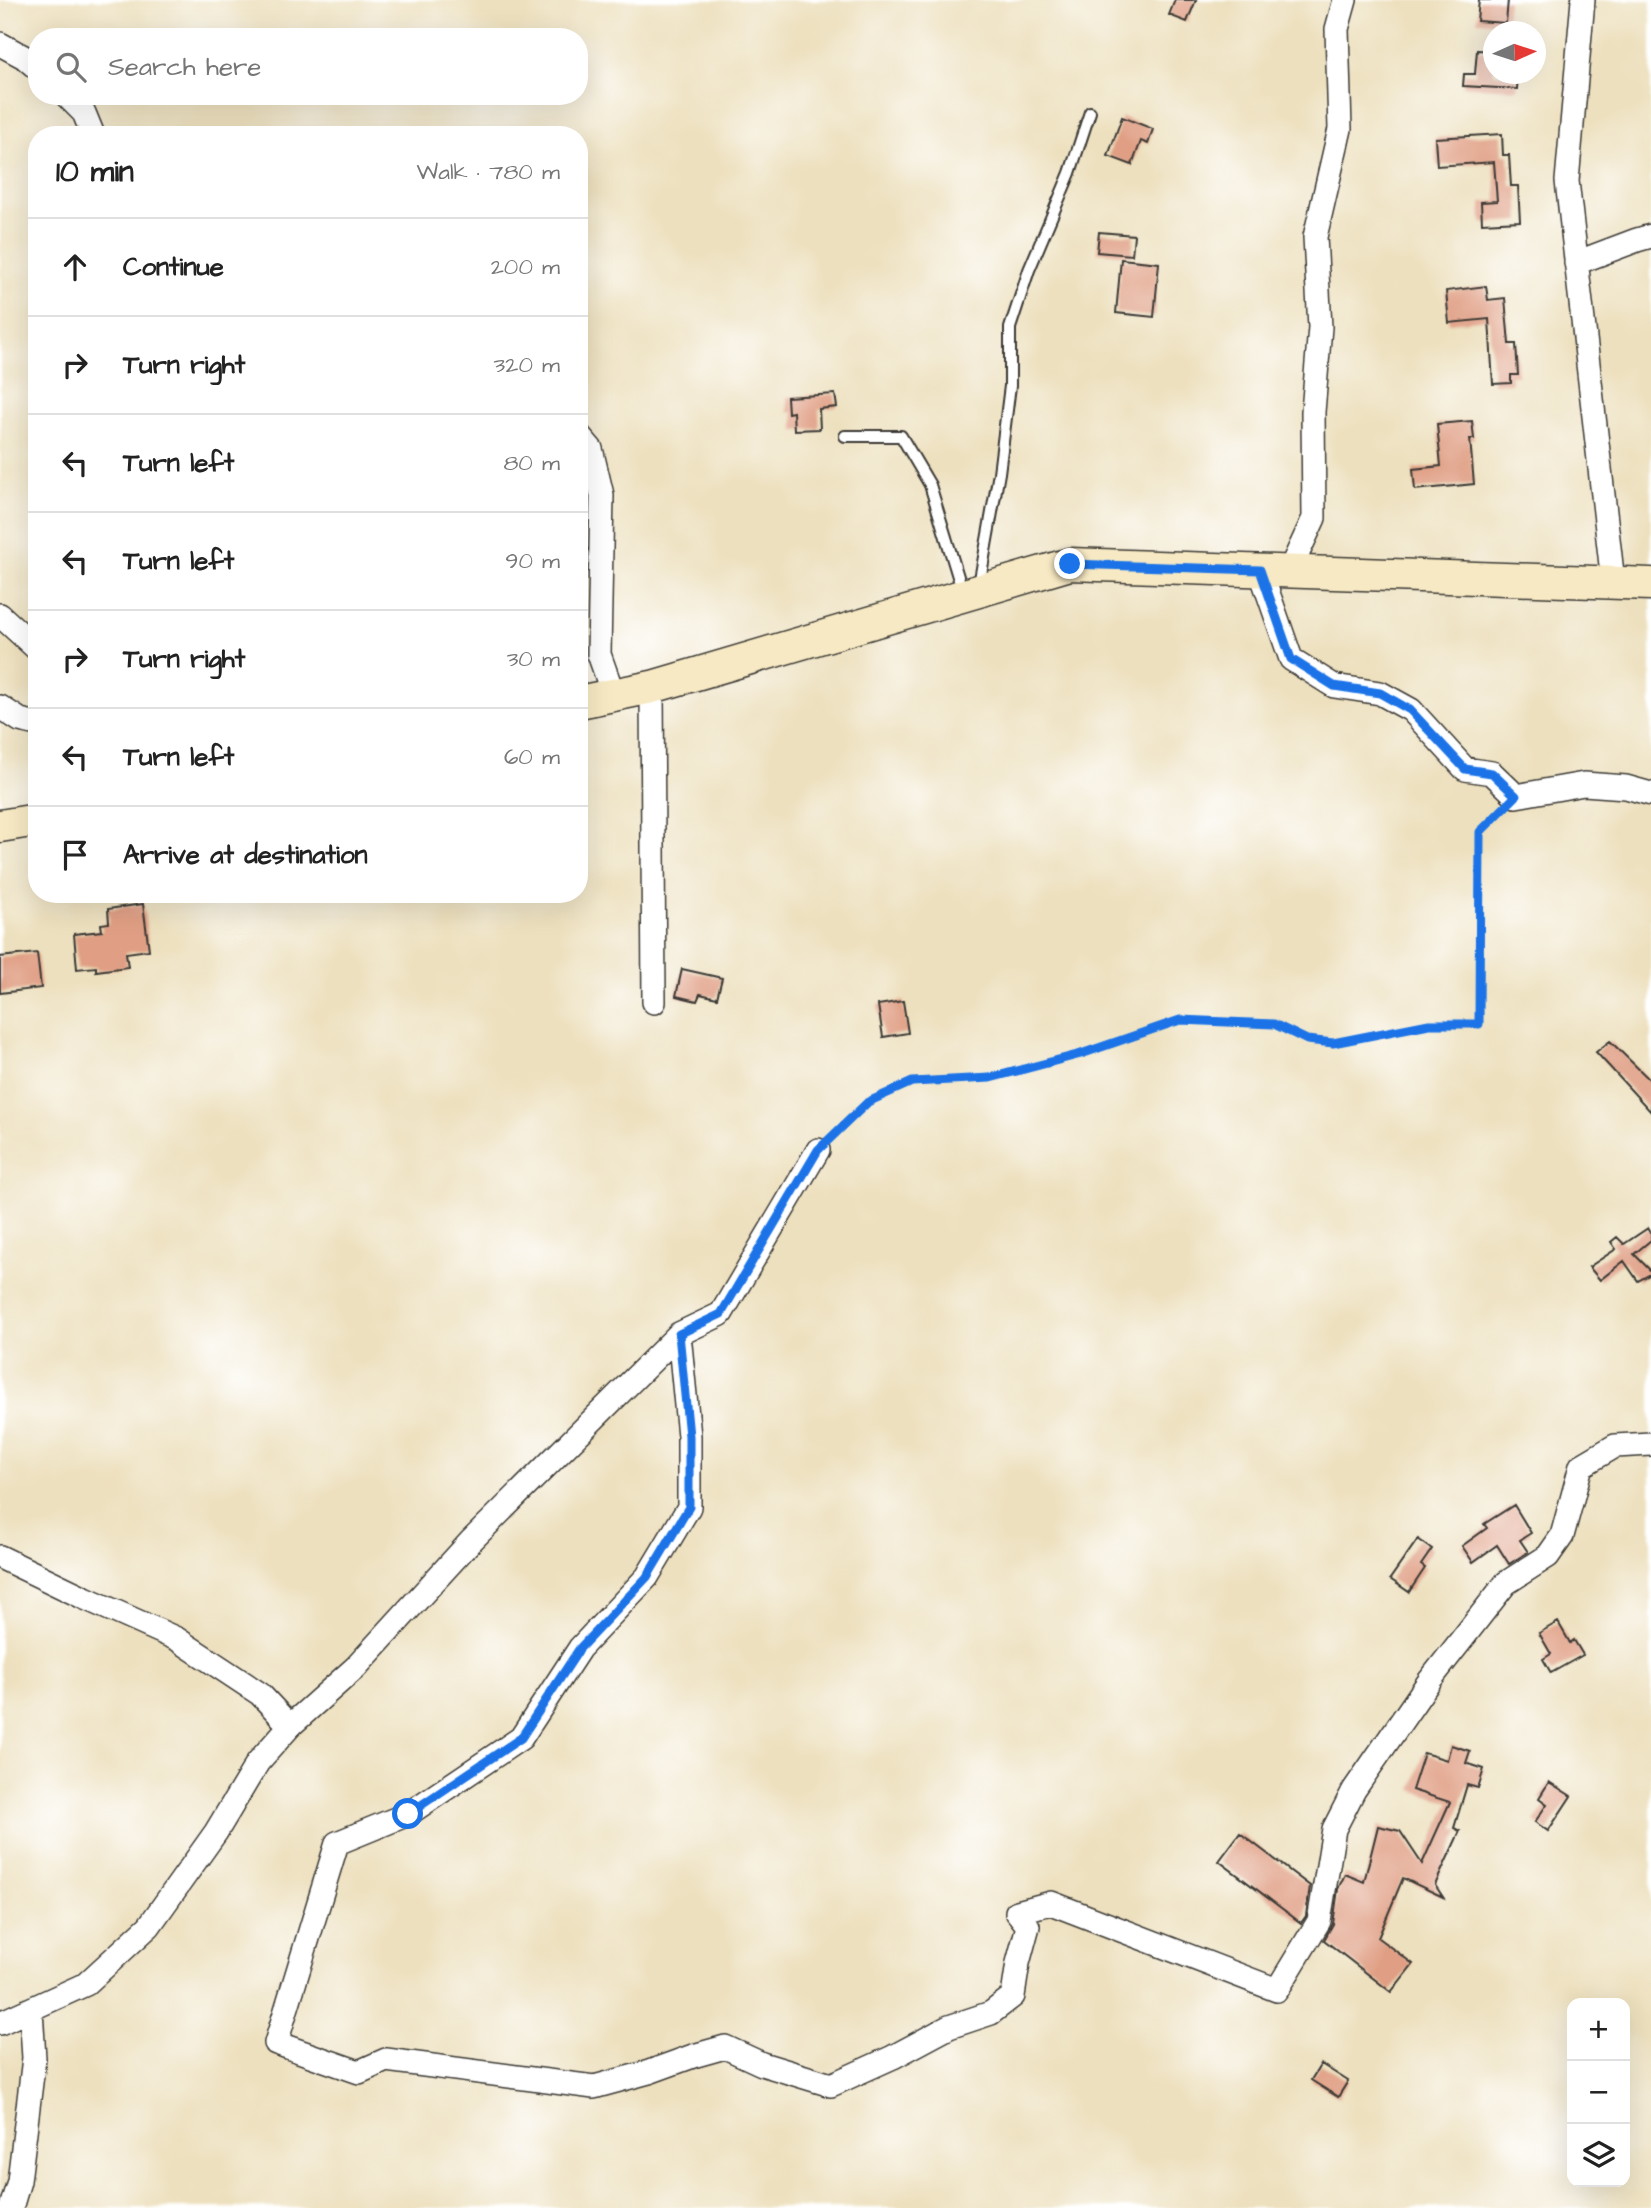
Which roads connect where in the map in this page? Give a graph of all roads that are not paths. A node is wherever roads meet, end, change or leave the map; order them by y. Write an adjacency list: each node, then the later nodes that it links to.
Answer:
1 (1345, 0): 12 (street)
2 (1583, 0): 9 (street)
3 (0, 44): 4 (street)
4 (28, 60)
5 (76, 105): 7 (street)
6 (1090, 112): 15 (lane)
7 (89, 126)
8 (1651, 236): 9 (street)
9 (1576, 263): 13 (street)
10 (845, 436): 15 (lane)
11 (588, 446): 19 (street)
12 (1275, 570): 13 (street); 15 (street); 23 (street)
13 (1613, 582): 14 (street)
14 (1651, 584)
15 (971, 593): 18 (street)
16 (0, 615): 17 (street)
17 (28, 641)
18 (652, 687): 19 (street); 24 (street)
19 (613, 694): 20 (street)
20 (588, 700)
21 (0, 707): 22 (street)
22 (28, 722)
23 (1651, 794)
24 (654, 1002)
25 (818, 1150): 26 (street)
26 (679, 1334): 27 (street); 29 (street)
27 (1651, 1444)
28 (0, 1557): 29 (street)
29 (290, 1726): 30 (street)
30 (31, 2010): 31 (street); 32 (street)
31 (0, 2023)
32 (11, 2208)

